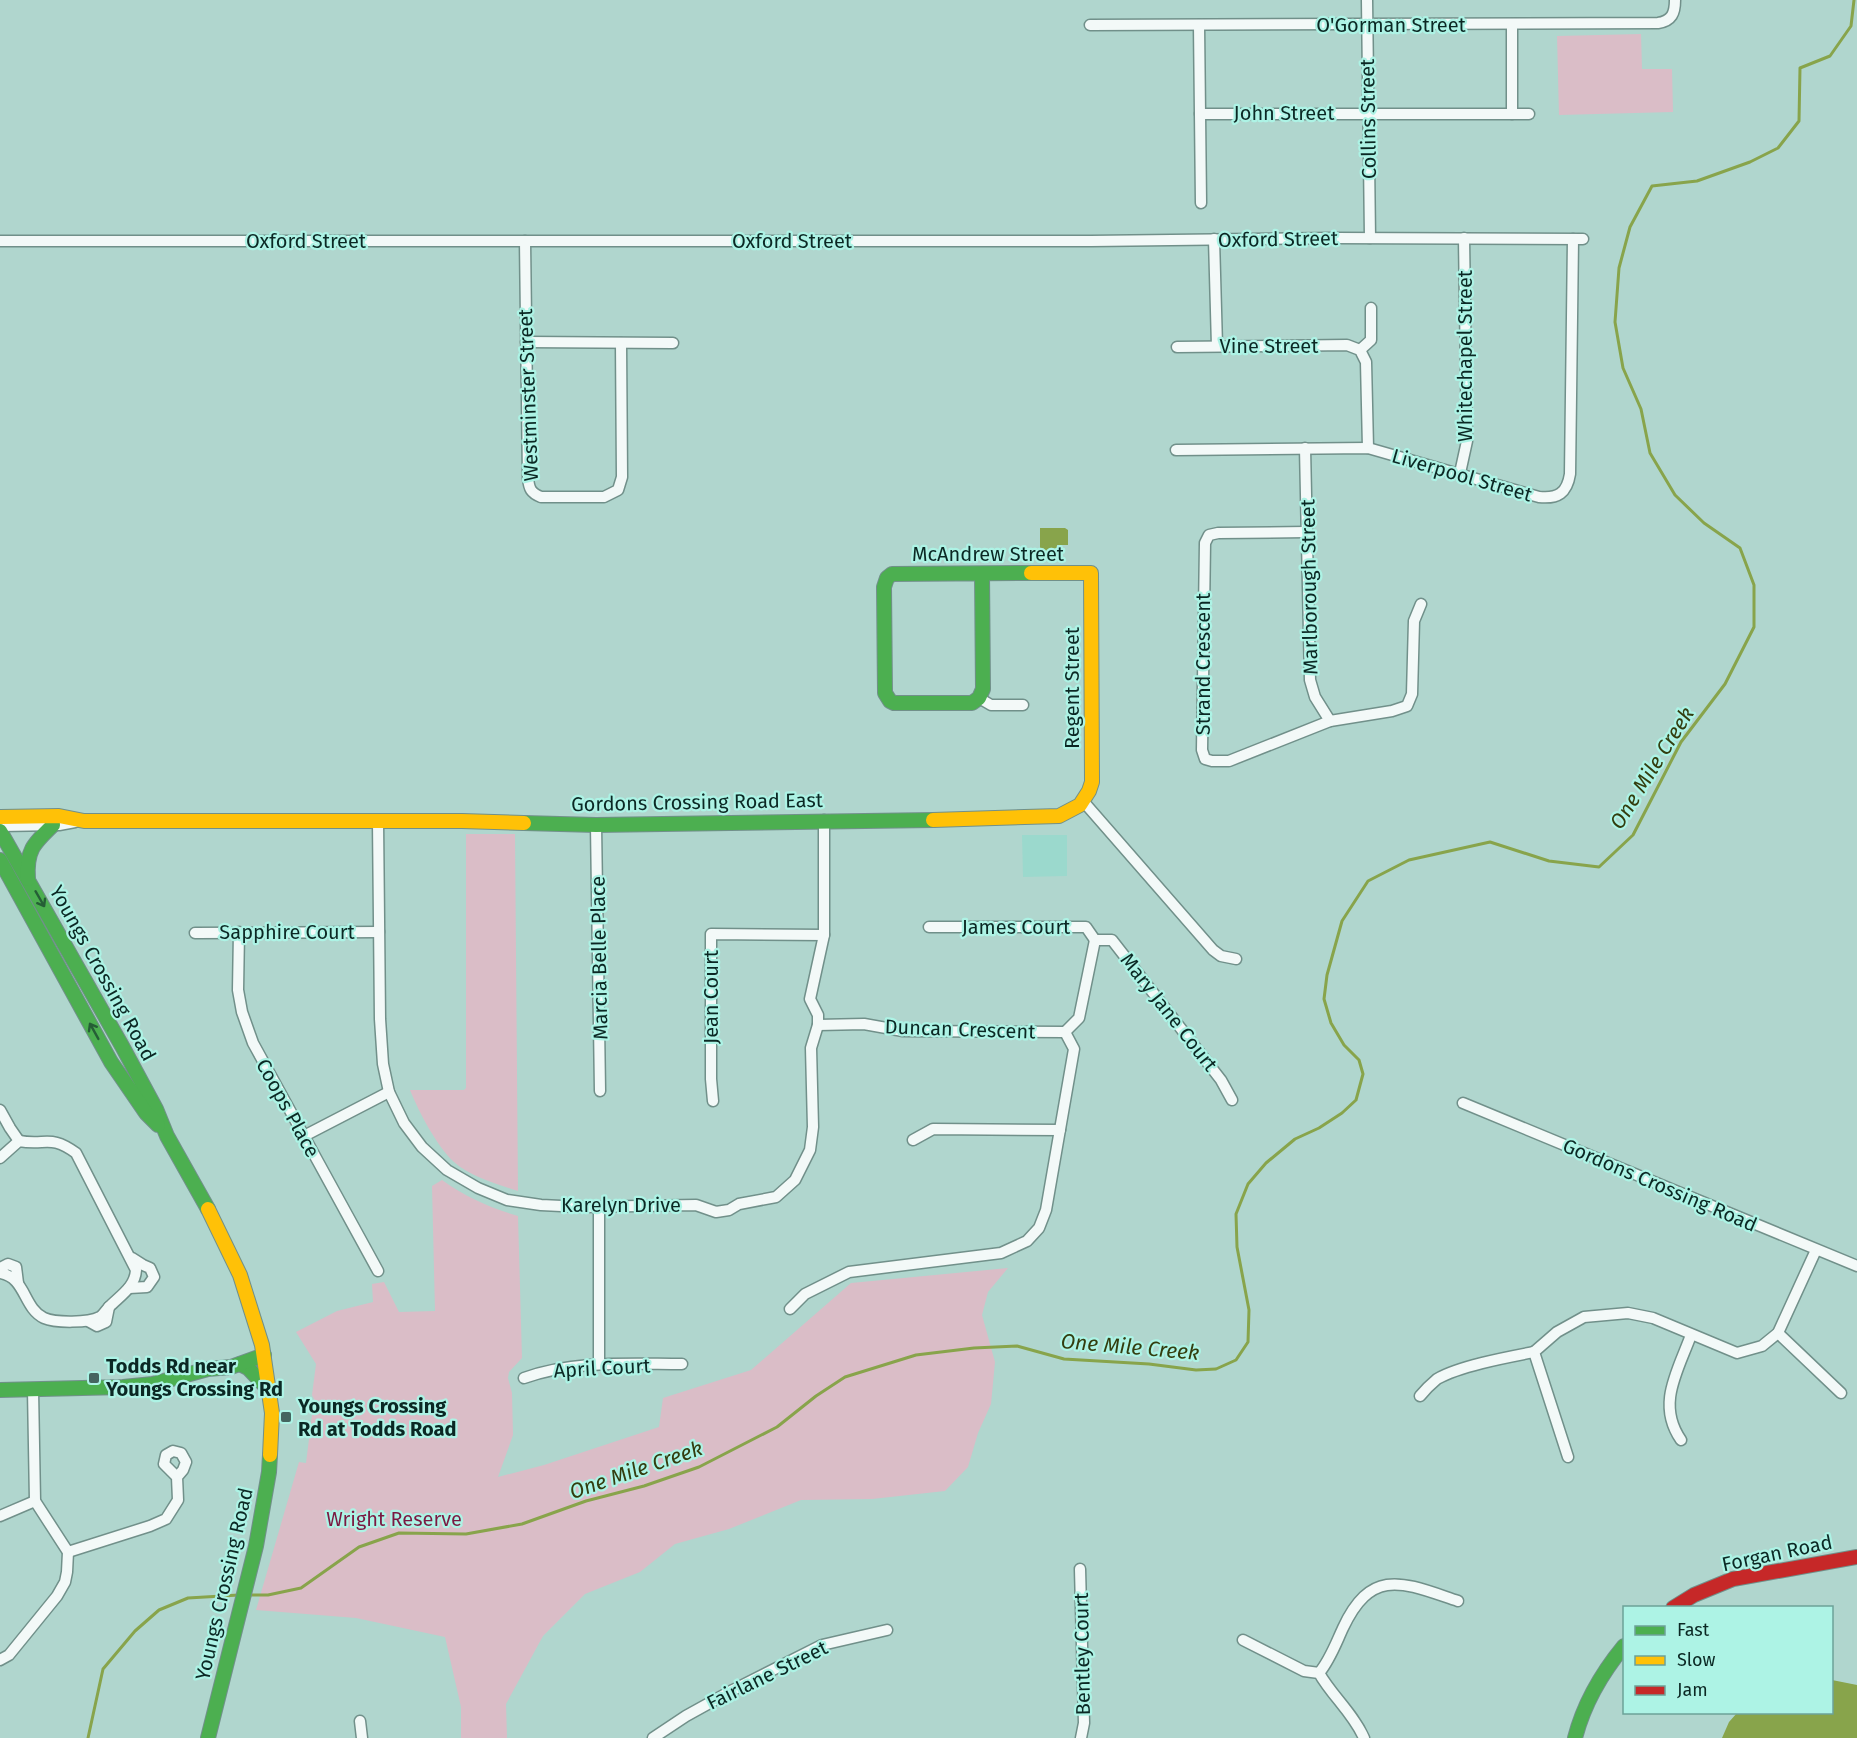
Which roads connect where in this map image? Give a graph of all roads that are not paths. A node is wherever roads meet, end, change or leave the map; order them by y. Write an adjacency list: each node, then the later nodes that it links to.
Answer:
1 (1367, 0): 6 (street, Collins Street)
2 (1675, 0): 3 (street, O'Gorman Street)
3 (1512, 24): 6 (street, O'Gorman Street); 9 (street)
4 (1090, 25): 5 (street, O'Gorman Street)
5 (1199, 25): 6 (street, O'Gorman Street); 8 (street)
6 (1367, 25): 7 (street, Collins Street)
7 (1368, 113): 8 (street, John Street); 9 (street, John Street); 12 (street, Collins Street)
8 (1200, 114): 11 (street)
9 (1512, 114): 10 (street, John Street)
10 (1529, 114)
11 (1202, 203)
12 (1370, 238): 13 (street, Oxford Street); 14 (street, Oxford Street)
13 (1464, 238): 15 (street, Oxford Street); 28 (street, Whitechapel Street)
14 (1214, 239): 17 (street, Oxford Street); 22 (street)
15 (1578, 239): 28 (street, Liverpool Street)
16 (0, 241): 17 (street, Oxford Street)
17 (525, 241): 19 (street, Westminster Street)
18 (1371, 308): 24 (street)
19 (526, 342): 20 (street); 20 (street, Westminster Street)
20 (621, 343): 21 (street)
21 (673, 343)
22 (1217, 346): 23 (street, Vine Street); 24 (street, Vine Street)
23 (1177, 347)
24 (1360, 350): 26 (street)
25 (1305, 448): 26 (street, Liverpool Street); 27 (street, Liverpool Street); 29 (street, Marlborough Street)
26 (1368, 448): 28 (street, Liverpool Street)
27 (1176, 450)
28 (1460, 473)
29 (1307, 532): 35 (street, Marlborough Street); 35 (street, Strand Crescent)
30 (1091, 573): 31 (street, McAndrew Street); 36 (street, Regent Street)
31 (982, 574): 33 (street); 33 (street, McAndrew Street)
32 (1421, 604): 35 (street)
33 (979, 699): 34 (street)
34 (1023, 705)
35 (1330, 721)
36 (1083, 801): 38 (street, Gordons Crossing Road East); 53 (street)
37 (0, 817): 39 (street, Gordons Crossing Road East)
38 (824, 820): 42 (street, Gordons Crossing Road East); 51 (street, Karelyn Drive)
39 (84, 821): 40 (street, Gordons Crossing Road East); 41 (street, Gordons Crossing Road East)
40 (378, 821): 42 (street, Gordons Crossing Road East); 49 (street, Karelyn Drive)
41 (52, 825): 43 (street, Gordons Crossing Road East); 46 (street)
42 (596, 825): 58 (street, Marcia Belle Place)
43 (0, 826)
44 (0, 831): 46 (street, Youngs Crossing Road)
45 (0, 860): 57 (street, Youngs Crossing Road, one-way to 45)
46 (28, 879): 56 (street, Youngs Crossing Road, one-way to 56)
47 (929, 927): 52 (street, James Court)
48 (240, 932): 49 (street, Sapphire Court); 50 (street, Sapphire Court); 66 (street, Coops Place)
49 (379, 932): 59 (street, Karelyn Drive)
50 (195, 933)
51 (824, 935): 54 (street, Karelyn Drive); 61 (street, Jean Court)
52 (1095, 940): 55 (street); 60 (street, Mary Jane Court)
53 (1236, 959)
54 (818, 1024): 55 (street, Duncan Crescent); 70 (street, Karelyn Drive)
55 (1065, 1032): 64 (street)
56 (135, 1069): 57 (street); 65 (street, Youngs Crossing Road)
57 (124, 1082): 65 (street, Youngs Crossing Road)
58 (600, 1091)
59 (389, 1092): 66 (street); 70 (street, Karelyn Drive)
60 (1232, 1100)
61 (713, 1101)
62 (1463, 1103): 71 (street, Gordons Crossing Road)
63 (0, 1110): 68 (street)
64 (1060, 1130): 67 (street); 79 (street)
65 (167, 1136): 82 (street, Youngs Crossing Road)
66 (304, 1136): 75 (street, Coops Place)
67 (913, 1140)
68 (19, 1141): 69 (street); 72 (street)
69 (0, 1158)
70 (599, 1207): 85 (street)
71 (1816, 1250): 73 (street, Gordons Crossing Road); 80 (street)
72 (129, 1256): 78 (street); 78 (street)
73 (1857, 1266)
74 (0, 1268): 77 (street)
75 (378, 1271)
76 (0, 1273): 77 (street)
77 (18, 1283): 78 (street)
78 (129, 1288)
79 (790, 1309)
80 (1778, 1332): 81 (street); 92 (street)
81 (1691, 1335): 83 (street); 94 (street)
82 (263, 1350): 84 (street); 87 (street); 91 (street, Youngs Crossing Road)
83 (1534, 1352): 93 (street); 95 (street)
84 (240, 1364): 87 (street); 91 (street)
85 (599, 1364): 86 (street, April Court); 88 (street, April Court)
86 (682, 1364)
87 (208, 1369): 90 (street)
88 (524, 1378)
89 (0, 1390): 90 (street)
90 (33, 1390): 97 (street)
91 (269, 1390): 110 (street, Youngs Crossing Road)
92 (1841, 1393)
93 (1420, 1396)
94 (1681, 1440)
95 (1568, 1457)
96 (177, 1477): 99 (street)
97 (35, 1501): 98 (street); 99 (street)
98 (0, 1516)
99 (68, 1552): 107 (street)
100 (1857, 1557): 103 (street, Forgan Road)
101 (1080, 1569): 113 (street, Bentley Court)
102 (1458, 1601): 108 (street)
103 (1676, 1606)
104 (887, 1630): 112 (street, Fairlane Street)
105 (1243, 1640): 108 (street)
106 (1623, 1647): 115 (street)
107 (0, 1660)
108 (1319, 1673): 114 (street)
109 (360, 1721): 111 (street)
110 (208, 1738)
111 (362, 1738)
112 (654, 1738)
113 (1081, 1738)
114 (1364, 1738)
115 (1575, 1738)

